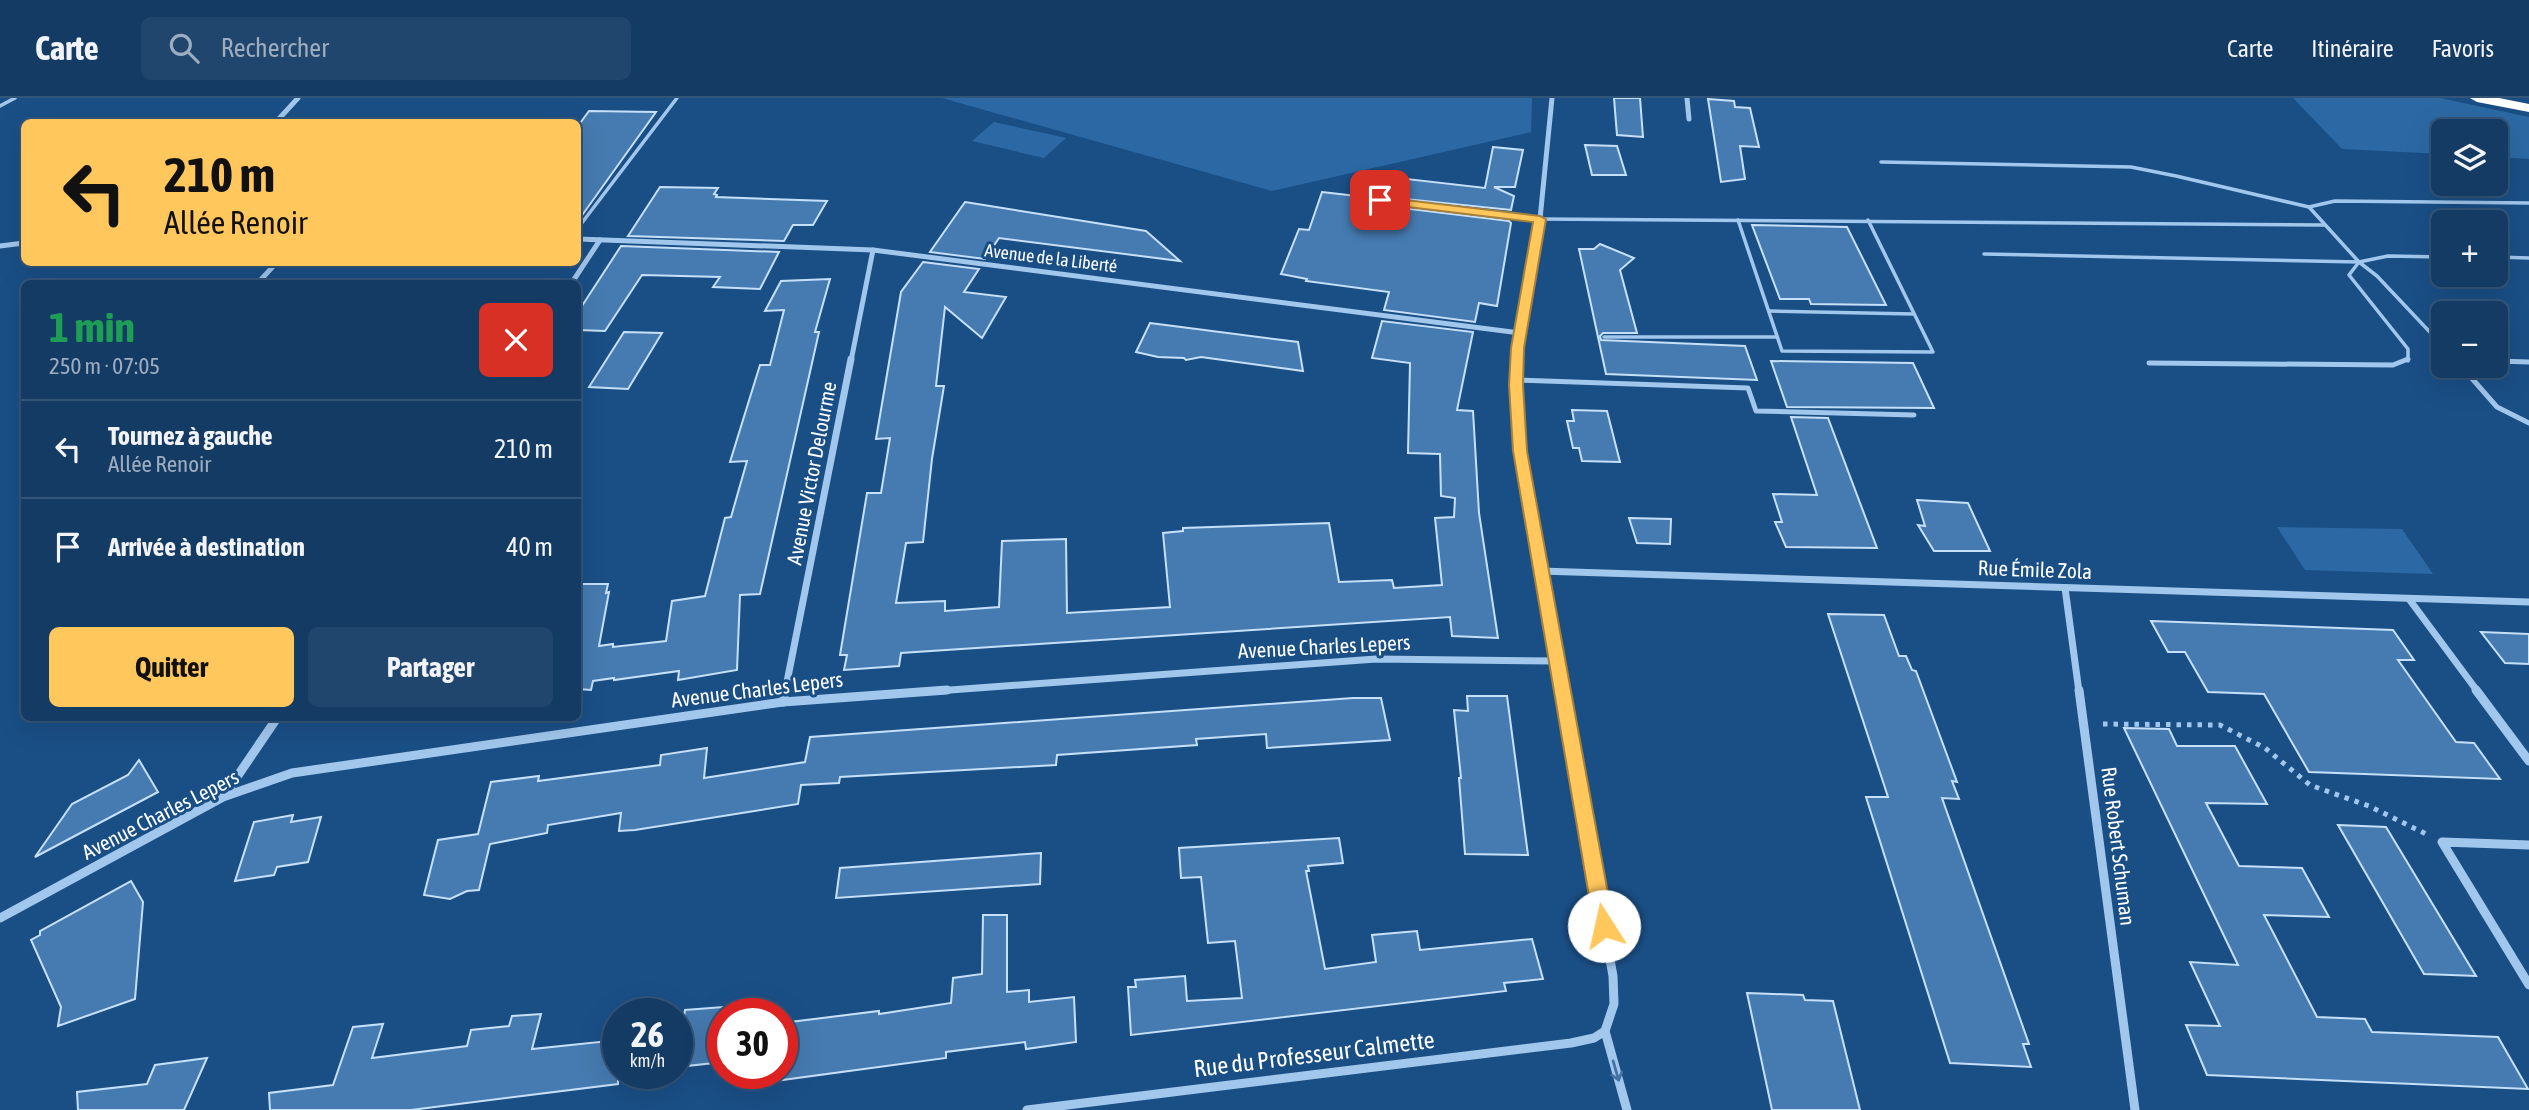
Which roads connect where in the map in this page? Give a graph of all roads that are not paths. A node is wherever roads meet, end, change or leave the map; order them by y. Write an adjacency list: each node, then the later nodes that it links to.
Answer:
1 (15, 98): 9 (lane)
2 (298, 98): 11 (street)
3 (677, 98): 20 (lane)
4 (1552, 98): 17 (street)
5 (1687, 98): 12 (street)
6 (2477, 98): 10 (highway)
7 (2524, 98): 8 (highway)
8 (2529, 99)
9 (0, 106)
10 (2529, 108)
11 (279, 119)
12 (1689, 119)
13 (1881, 162): 16 (lane)
14 (1380, 200): 17 (street)
15 (2529, 203): 16 (lane)
16 (2309, 207): 21 (lane)
17 (1540, 219): 18 (lane); 37 (street)
18 (1738, 220): 19 (lane); 35 (lane)
19 (1868, 220): 21 (lane); 36 (lane)
20 (581, 224)
21 (2325, 225): 31 (lane)
22 (581, 239): 23 (street, Avenue de la Liberté)
23 (600, 240): 26 (street, Avenue de la Liberté); 34 (street)
24 (21, 243): 25 (street)
25 (0, 246)
26 (873, 250): 37 (street, Avenue de la Liberté); 53 (street, Avenue Victor Delourme)
27 (1984, 254): 31 (lane)
28 (2431, 257): 31 (lane)
29 (2508, 257): 30 (lane)
30 (2529, 258)
31 (2359, 262): 38 (lane); 43 (lane)
32 (273, 266): 33 (street)
33 (261, 280)
34 (574, 280)
35 (1769, 312): 36 (lane); 40 (lane)
36 (1914, 314): 40 (lane)
37 (1520, 333): 45 (street)
38 (2431, 333)
39 (1604, 337): 40 (lane)
40 (1777, 337)
41 (2508, 361): 42 (lane)
42 (2529, 362)
43 (2149, 363)
44 (2472, 378): 47 (lane)
45 (1516, 380): 46 (lane); 48 (street)
46 (1914, 415)
47 (2529, 423)
48 (1540, 571): 49 (street, Rue Émile Zola); 52 (street)
49 (2065, 588): 50 (street, Rue Émile Zola); 63 (street, Rue Robert Schuman)
50 (2409, 599): 51 (street, Rue Émile Zola); 55 (street)
51 (2529, 602)
52 (1557, 660): 53 (street, Avenue Charles Lepers); 60 (street)
53 (783, 702): 56 (street, Avenue Charles Lepers)
54 (275, 721): 56 (street)
55 (2529, 761)
56 (223, 797): 58 (street, Avenue Charles Lepers)
57 (2529, 845): 59 (street)
58 (0, 919)
59 (2529, 985)
60 (1605, 1031): 61 (street, Rue du Professeur Calmette); 62 (street, one-way to 62)
61 (1027, 1110)
62 (1627, 1110)
63 (2135, 1110)

